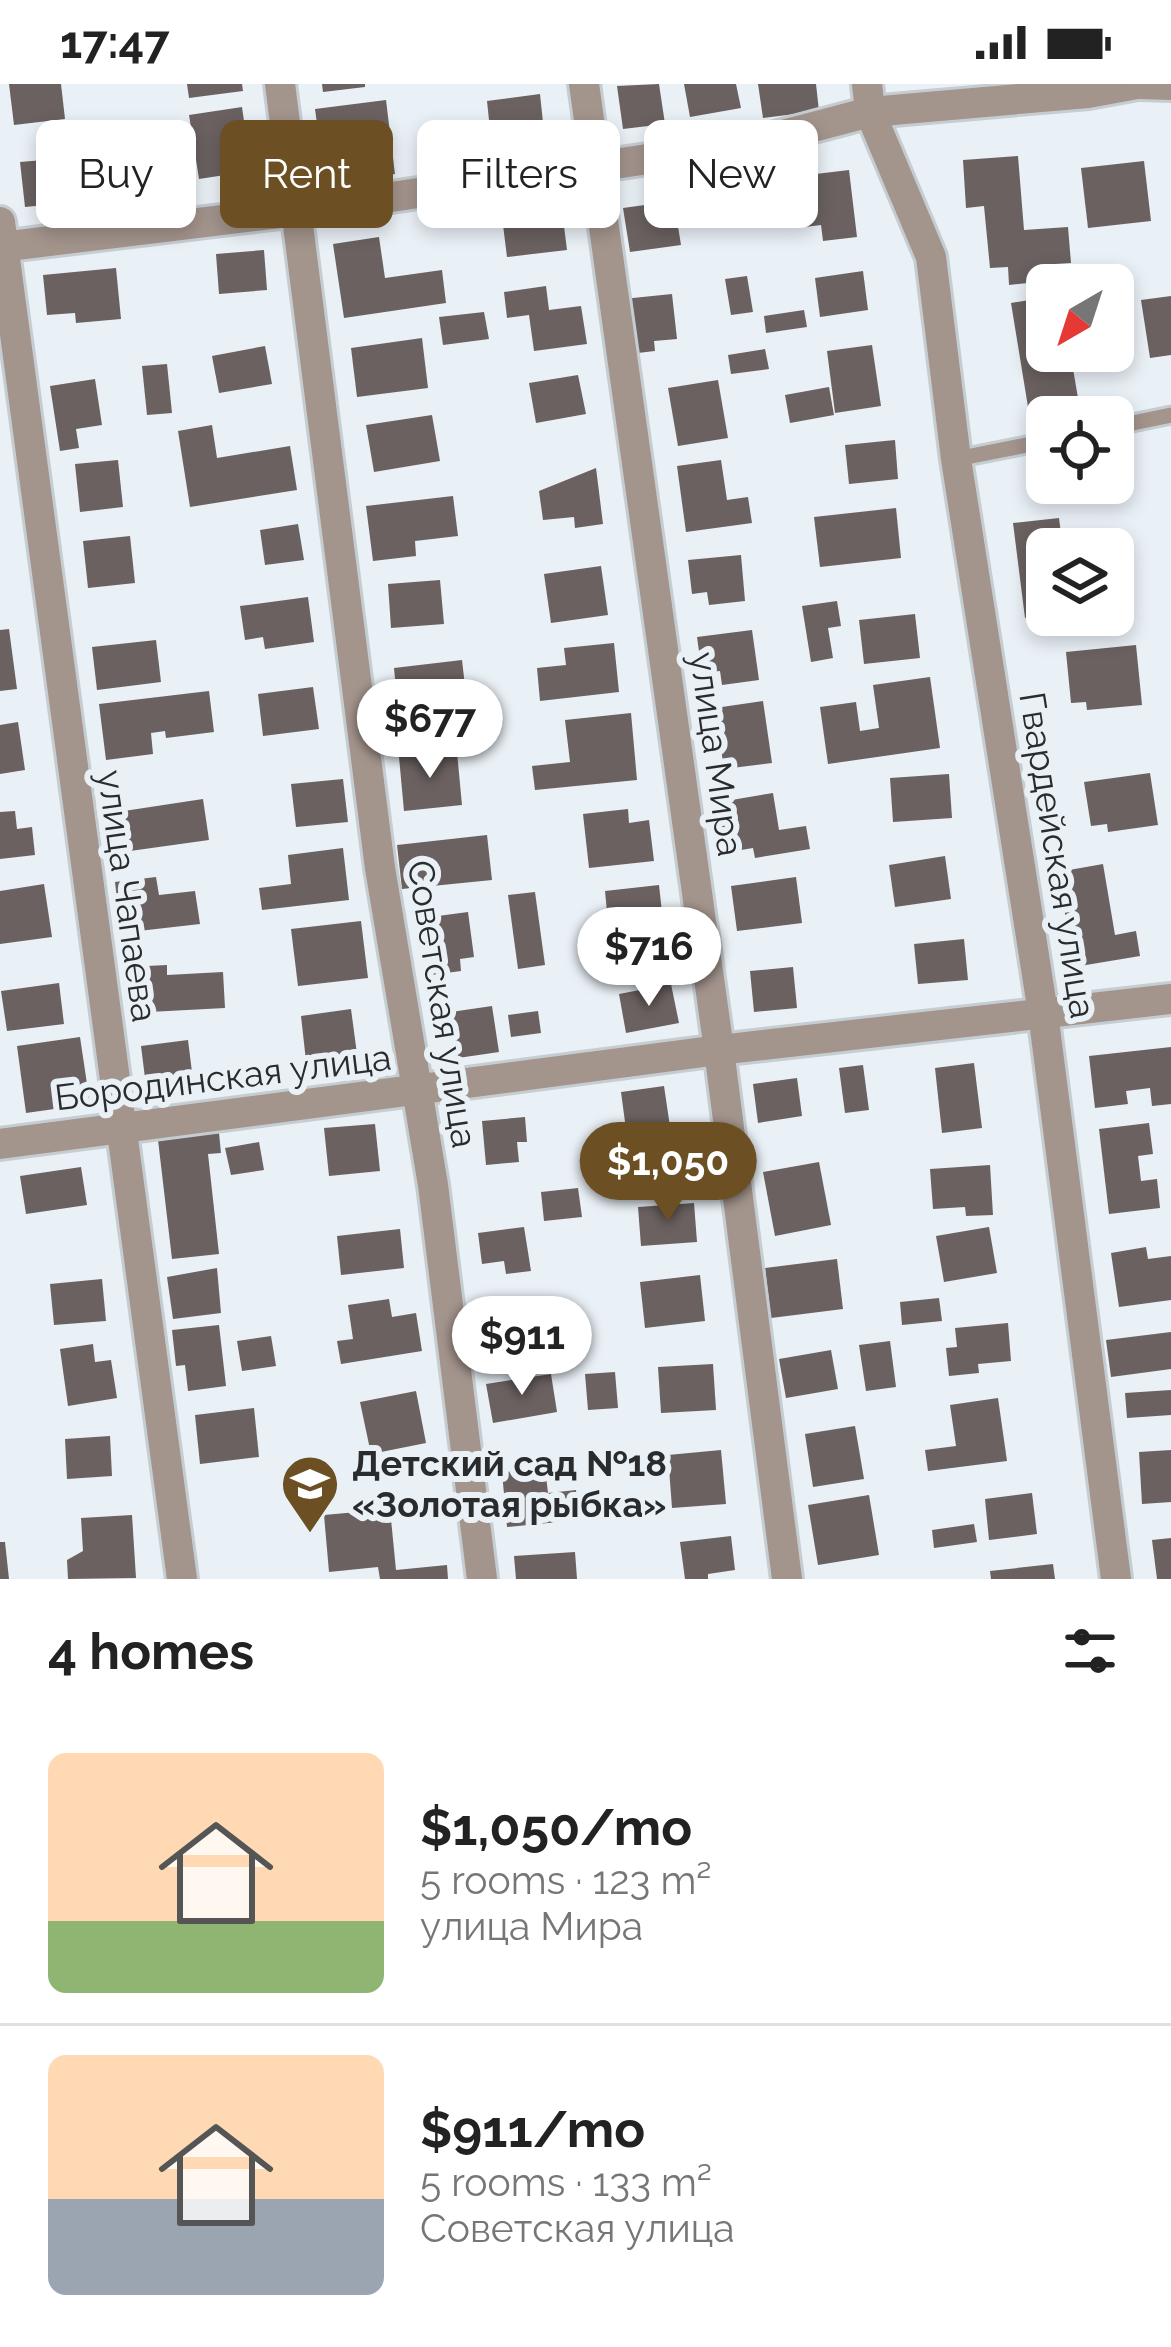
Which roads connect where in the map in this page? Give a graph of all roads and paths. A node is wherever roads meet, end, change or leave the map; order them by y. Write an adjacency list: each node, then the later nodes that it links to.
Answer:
1 (280, 84): 7 (street, Советская улица)
2 (584, 84): 8 (street, улица Мира)
3 (1139, 84): 4 (street); 5 (street)
4 (1171, 85)
5 (1087, 88): 6 (street)
6 (869, 98): 9 (street); 17 (street, Гвардейская улица)
7 (285, 120)
8 (589, 120)
9 (620, 162)
10 (220, 218): 13 (street)
11 (298, 228): 21 (street, Советская улица)
12 (604, 228): 20 (street, улица Мира)
13 (1, 239): 22 (street, улица Чапаева)
14 (1171, 415): 15 (lane)
15 (1134, 423)
16 (1026, 445): 17 (lane)
17 (956, 459): 19 (street, Гвардейская улица)
18 (1171, 1000): 19 (street, Бородинская улица)
19 (1043, 1013): 20 (street, Бородинская улица); 27 (street, Гвардейская улица)
20 (719, 1051): 21 (street, Бородинская улица); 26 (street, улица Мира)
21 (418, 1092): 22 (street, Бородинская улица); 25 (street, Советская улица)
22 (120, 1130): 23 (street, Бородинская улица); 24 (street, улица Чапаева)
23 (0, 1144)
24 (182, 1579)
25 (482, 1579)
26 (787, 1579)
27 (1116, 1579)

